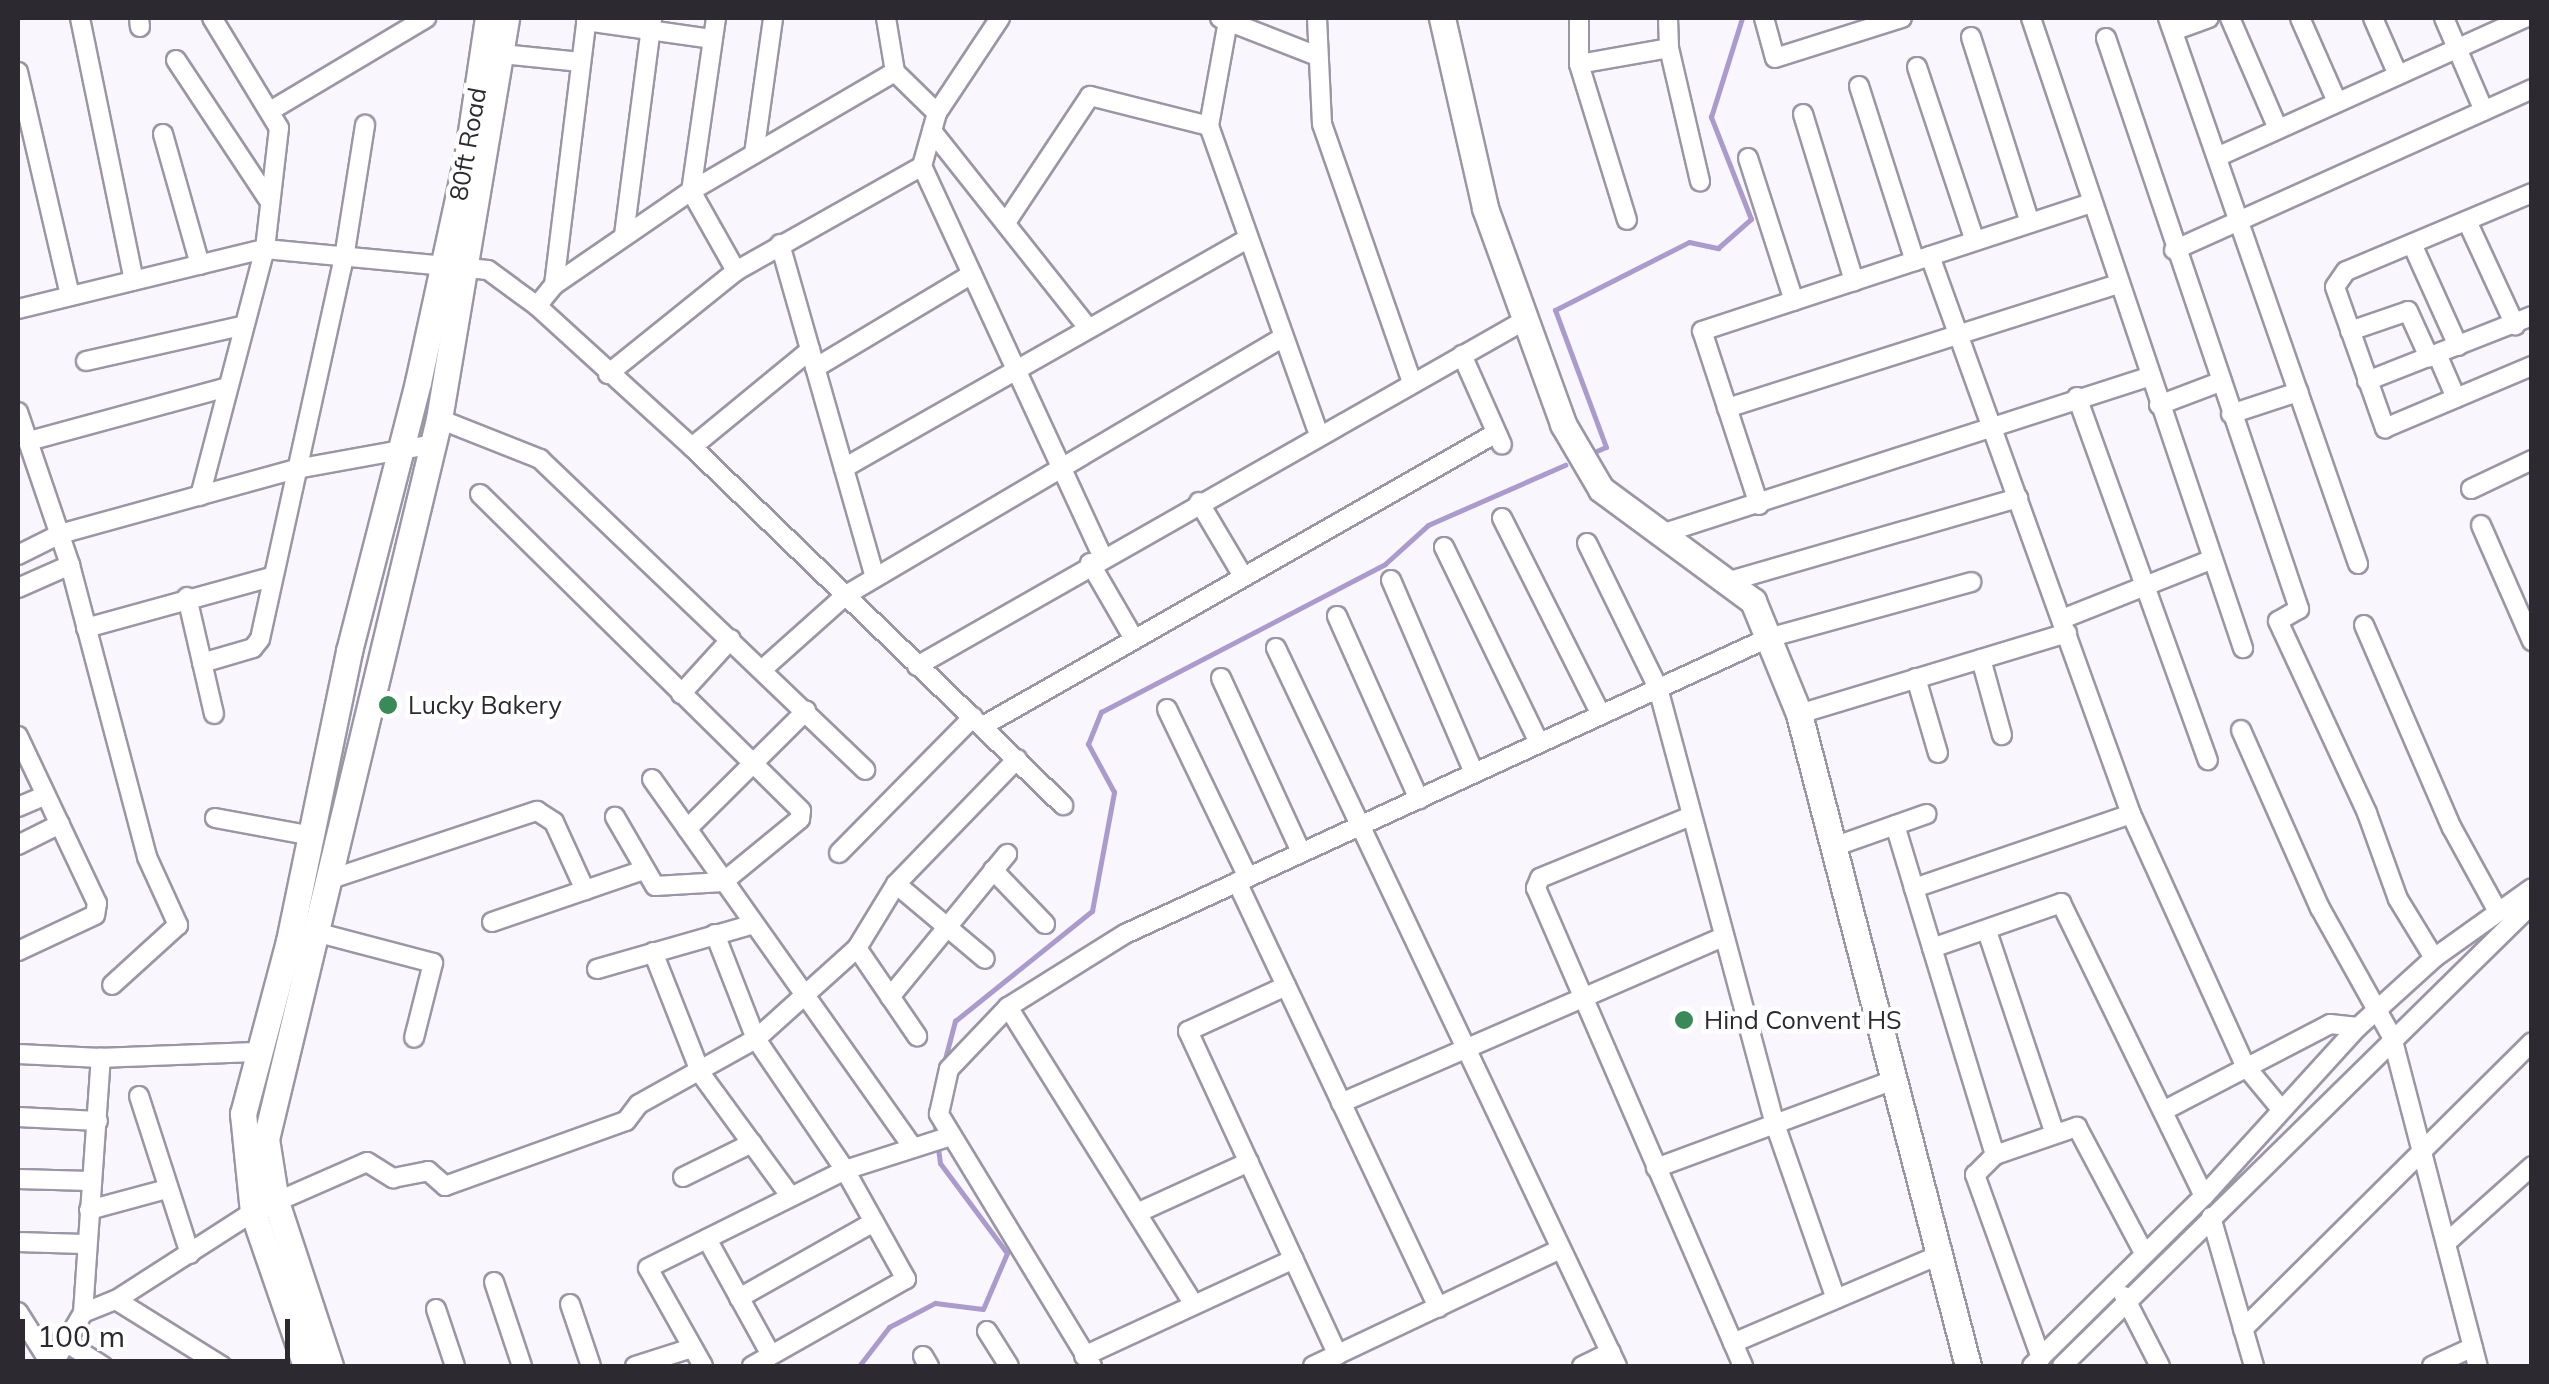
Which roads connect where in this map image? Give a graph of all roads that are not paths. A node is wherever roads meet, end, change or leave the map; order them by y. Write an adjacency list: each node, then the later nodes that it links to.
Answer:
1 (80, 18): 79 (street)
2 (212, 18): 44 (street)
3 (426, 18): 44 (street)
4 (488, 18): 77 (main road, 80ft Road)
5 (506, 18): 32 (main road)
6 (716, 18): 29 (street)
7 (773, 18): 52 (street)
8 (886, 18): 39 (street)
9 (1000, 18): 47 (street)
10 (1317, 18): 33 (street)
11 (1442, 18): 87 (main road)
12 (1579, 18): 36 (street)
13 (1668, 18): 30 (street)
14 (1764, 18): 24 (street)
15 (2031, 18): 60 (street)
16 (2208, 18): 26 (street)
17 (2230, 18): 50 (street)
18 (2300, 18): 43 (street)
19 (2374, 18): 40 (street)
20 (2444, 18): 31 (street)
21 (2521, 18): 31 (street)
22 (587, 19): 25 (street); 35 (street)
23 (1224, 19): 33 (street); 49 (street)
24 (1892, 19)
25 (651, 24): 29 (street); 66 (street)
26 (2171, 24): 53 (street)
27 (1970, 37): 65 (street)
28 (2106, 38): 72 (street)
29 (713, 39): 57 (street)
30 (1669, 48): 36 (street); 56 (street)
31 (2457, 48): 40 (street); 45 (street)
32 (502, 54): 35 (street); 77 (main road)
33 (1317, 56): 105 (street)
34 (176, 60): 59 (street)
35 (581, 62): 81 (street)
36 (1579, 64): 62 (street)
37 (1917, 67): 68 (street)
38 (18, 72): 83 (street)
39 (895, 72): 47 (street); 52 (street)
40 (2398, 75): 43 (street)
41 (1859, 86): 74 (street)
42 (2532, 90): 45 (street)
43 (2337, 102): 50 (street)
44 (270, 110): 59 (street)
45 (2484, 111): 63 (street)
46 (1803, 114): 80 (street)
47 (934, 122): 55 (street); 61 (street)
48 (365, 125): 73 (street)
49 (1209, 126): 61 (street); 67 (street)
50 (2278, 129): 53 (street)
51 (163, 134): 75 (street)
52 (754, 154): 57 (street)
53 (2217, 157): 63 (street)
54 (1748, 158): 84 (street)
55 (922, 166): 69 (street); 78 (street)
56 (1700, 182)
57 (691, 190): 66 (street); 76 (street)
58 (2532, 193): 64 (street)
59 (268, 200): 71 (street)
60 (2091, 203): 65 (street); 82 (street)
61 (1007, 220): 90 (street)
62 (1627, 220)
63 (2239, 221): 72 (street); 107 (street)
64 (2466, 221): 70 (street); 88 (street)
65 (2030, 223): 68 (street)
66 (624, 235): 81 (street)
67 (1246, 240): 90 (street); 93 (street)
68 (1975, 241): 74 (street)
69 (780, 244): 76 (street); 97 (street)
70 (2412, 244): 91 (street); 94 (street)
71 (265, 249): 73 (street); 75 (street); 89 (street)
72 (2174, 250): 104 (street)
73 (344, 258): 77 (street); 123 (street)
74 (1922, 258): 80 (street); 92 (street)
75 (200, 265): 79 (street)
76 (736, 271): 101 (street)
77 (454, 272): 85 (street); 115 (main road); 118 (main road)
78 (972, 274): 97 (street); 100 (street)
79 (134, 280): 83 (street)
80 (1854, 280): 84 (street)
81 (554, 284): 85 (street)
82 (2118, 284): 92 (street); 102 (street)
83 (70, 296): 86 (street)
84 (1794, 300): 111 (street)
85 (537, 306): 101 (street)
86 (18, 309)
87 (1525, 320): 95 (street); 133 (main road)
88 (2524, 320): 94 (street)
89 (241, 326): 98 (street); 106 (street)
90 (1088, 328): 100 (street)
91 (2350, 331): 96 (street); 103 (street)
92 (1958, 335): 111 (street); 114 (street)
93 (1282, 338): 116 (street); 121 (street)
94 (2458, 346): 96 (street)
95 (1462, 355): 105 (street); 141 (street)
96 (2433, 356): 103 (street); 109 (street)
97 (813, 358): 119 (street); 122 (street)
98 (86, 361)
99 (2532, 366): 109 (street)
100 (1016, 370): 121 (street); 122 (street)
101 (608, 374): 119 (street)
102 (2150, 376): 108 (street); 110 (street)
103 (2367, 381): 109 (street)
104 (2220, 382): 110 (street); 113 (street)
105 (1412, 383): 116 (street)
106 (228, 388): 117 (street); 126 (street)
107 (2298, 392): 113 (street); 139 (street)
108 (2077, 397): 114 (street); 148 (street)
109 (2456, 398)
110 (2160, 406): 138 (street)
111 (1727, 408): 129 (street)
112 (18, 412): 117 (street)
113 (2232, 414): 230 (street)
114 (1992, 428): 127 (street); 129 (street)
115 (436, 432): 118 (street); 156 (street); 208 (main road)
116 (1319, 435): 128 (street)
117 (29, 441): 132 (street)
118 (402, 447): 123 (street); 199 (main road)
119 (692, 447): 149 (street)
120 (2532, 460): 124 (street)
121 (1061, 467): 137 (street); 143 (street)
122 (844, 468): 143 (street)
123 (296, 470): 126 (street); 142 (street)
124 (2470, 489)
125 (480, 494): 168 (street)
126 (200, 496): 132 (street)
127 (2018, 498): 145 (street); 153 (street)
128 (1199, 502): 137 (street); 141 (street)
129 (1759, 505): 133 (street)
130 (1502, 518): 173 (street)
131 (2481, 525): 158 (street)
132 (60, 534): 136 (street); 140 (street)
133 (1661, 534): 145 (main road)
134 (1586, 543): 167 (street)
135 (1444, 547): 178 (street)
136 (18, 554)
137 (1096, 559): 157 (street); 163 (street)
138 (2212, 559): 148 (street); 160 (street)
139 (2358, 564)
140 (70, 565): 147 (street); 154 (street)
141 (1243, 576): 157 (street)
142 (270, 577): 150 (street); 162 (street)
143 (875, 577): 149 (street)
144 (1390, 580): 184 (street)
145 (1730, 580): 155 (main road)
146 (1970, 582): 155 (street)
147 (18, 588)
148 (2143, 588): 153 (street); 181 (street)
149 (846, 595): 163 (street); 164 (street)
150 (187, 598): 154 (street); 162 (street)
151 (1337, 616): 187 (street)
152 (2364, 625): 216 (street)
153 (2064, 626): 161 (street); 191 (street)
154 (86, 628): 232 (street)
155 (1768, 638): 167 (street); 172 (main road)
156 (731, 639): 164 (street); 168 (street)
157 (1134, 640): 174 (street)
158 (2532, 641)
159 (1276, 648): 197 (street)
160 (2244, 648)
161 (1981, 659): 166 (street); 177 (street)
162 (202, 663): 171 (street)
163 (917, 666): 174 (street)
164 (764, 668): 170 (street)
165 (1221, 678): 202 (street)
166 (1916, 678): 172 (street); 179 (street)
167 (1658, 688): 173 (street); 192 (street)
168 (682, 694): 182 (street)
169 (1167, 708): 209 (street)
170 (806, 712): 182 (street); 183 (street)
171 (214, 714)
172 (1798, 714): 201 (main road)
173 (1601, 716): 178 (street)
174 (978, 722): 180 (street); 203 (street)
175 (2241, 730): 238 (street)
176 (18, 736): 186 (street)
177 (2002, 736)
178 (1540, 743): 184 (street)
179 (1938, 753)
180 (1017, 760): 188 (street); 211 (street)
181 (2208, 760)
182 (756, 762): 198 (street); 210 (street)
183 (865, 770)
184 (1474, 773): 187 (street)
185 (652, 780): 198 (street)
186 (46, 795): 189 (street); 195 (street)
187 (1419, 799): 197 (street)
188 (1063, 805)
189 (18, 807)
190 (1928, 814): 196 (street)
191 (2131, 814): 212 (street); 249 (street)
192 (1691, 816): 224 (street); 236 (street)
193 (615, 817): 205 (street)
194 (214, 818): 199 (street)
195 (60, 824): 200 (street); 227 (street)
196 (1895, 825): 201 (street); 212 (street)
197 (1360, 826): 202 (street); 245 (street)
198 (687, 829): 210 (street)
199 (313, 836): 207 (main road)
200 (18, 844)
201 (1836, 846): 251 (main road)
202 (1301, 852): 209 (street)
203 (838, 853)
204 (1007, 854): 206 (street)
205 (644, 870): 210 (street); 214 (street)
206 (993, 870): 219 (street); 220 (street)
207 (304, 874): 208 (main road); 246 (main road)
208 (334, 878): 214 (street); 222 (main road)
209 (1243, 880): 233 (street); 237 (street)
210 (723, 882): 218 (street)
211 (896, 884): 220 (street); 225 (street)
212 (1914, 888): 226 (street)
213 (2532, 888): 216 (street)
214 (585, 890): 217 (street)
215 (2532, 904): 241 (street)
216 (2497, 910): 230 (street)
217 (492, 922)
218 (754, 924): 223 (street); 234 (street)
219 (1045, 924)
220 (945, 925): 229 (street); 235 (street)
221 (1987, 931): 226 (street); 255 (street); 259 (street)
222 (319, 933): 242 (street); 275 (main road)
223 (715, 934): 228 (street); 243 (street)
224 (1723, 937): 236 (street); 258 (street)
225 (857, 948): 234 (street); 235 (street)
226 (1932, 948): 264 (street)
227 (18, 951)
228 (653, 952): 231 (street); 250 (street)
229 (984, 958)
230 (2434, 958): 238 (street)
231 (596, 969)
232 (112, 984)
233 (1286, 986): 253 (street); 265 (street)
234 (804, 992): 243 (street); 262 (street)
235 (890, 996): 240 (street)
236 (1584, 998): 245 (street); 267 (street)
237 (1008, 1006): 260 (street); 277 (street)
238 (2376, 1012): 239 (street); 241 (street)
239 (2358, 1027): 249 (street); 254 (street)
240 (917, 1036)
241 (2392, 1037): 263 (street); 278 (street)
242 (414, 1038)
243 (756, 1039): 250 (street); 268 (street)
244 (2532, 1042): 263 (street)
245 (1466, 1049): 253 (street); 284 (street)
246 (259, 1052): 248 (street); 275 (main road)
247 (18, 1054): 248 (street)
248 (101, 1058): 257 (street)
249 (2246, 1067): 254 (street); 255 (street)
250 (701, 1074): 261 (street); 275 (street)
251 (1896, 1079): 258 (street); 287 (main road)
252 (139, 1096): 272 (street)
253 (1341, 1103): 297 (street)
254 (2281, 1109): 274 (street)
255 (2162, 1111): 274 (street)
256 (18, 1116): 257 (street)
257 (98, 1121): 271 (street)
258 (1774, 1124): 267 (street); 292 (street)
259 (2054, 1131): 264 (street); 285 (street)
260 (947, 1138): 262 (street); 310 (street)
261 (752, 1143): 269 (street); 273 (street)
262 (914, 1147): 268 (street)
263 (2422, 1152): 282 (street); 301 (street)
264 (1995, 1155): 311 (street)
265 (1249, 1162): 277 (street); 288 (street)
266 (2532, 1166): 282 (street)
267 (1656, 1168): 304 (street)
268 (845, 1170): 273 (street); 279 (street)
269 (683, 1177)
270 (18, 1178): 271 (street)
271 (90, 1182): 276 (street)
272 (167, 1189): 276 (street); 286 (street)
273 (791, 1196): 280 (street)
274 (2204, 1196): 285 (street)
275 (264, 1207): 286 (street); 315 (main road); 316 (main road)
276 (89, 1210): 283 (street)
277 (1136, 1213): 296 (street)
278 (2211, 1217): 294 (street); 301 (street)
279 (874, 1222): 291 (street); 307 (street)
280 (706, 1239): 291 (street); 305 (street)
281 (18, 1242): 283 (street)
282 (2446, 1243): 306 (street)
283 (83, 1244): 299 (street)
284 (1561, 1249): 297 (street); 309 (street)
285 (2143, 1251): 289 (street)
286 (190, 1254): 293 (street)
287 (1939, 1256): 292 (street); 327 (main road)
288 (1294, 1259): 296 (street); 308 (street)
289 (2117, 1278): 294 (street); 311 (street)
290 (494, 1282): 318 (street)
291 (739, 1298): 307 (street)
292 (1836, 1299): 304 (street)
293 (116, 1300): 299 (street); 314 (street)
294 (2126, 1302): 328 (street); 329 (street)
295 (570, 1304): 319 (street)
296 (1194, 1306): 310 (street)
297 (1438, 1308): 308 (street)
298 (436, 1309): 317 (street)
299 (83, 1314): 303 (street)
300 (21, 1325): 312 (street)
301 (2243, 1330): 330 (street)
302 (987, 1331): 323 (street)
303 (62, 1340): 312 (street); 313 (street)
304 (1733, 1343): 326 (street)
305 (692, 1348): 320 (street); 321 (street)
306 (2473, 1348): 331 (street); 332 (street)
307 (771, 1355): 322 (street)
308 (1338, 1355): 324 (street)
309 (1614, 1359): 325 (street)
310 (1088, 1361)
311 (2036, 1362)
312 (52, 1366)
313 (103, 1366)
314 (222, 1366)
315 (306, 1366)
316 (330, 1366)
317 (454, 1366)
318 (522, 1366)
319 (591, 1366)
320 (636, 1366)
321 (703, 1366)
322 (752, 1366)
323 (1010, 1366)
324 (1313, 1366)
325 (1582, 1366)
326 (1743, 1366)
327 (1968, 1366)
328 (2062, 1366)
329 (2160, 1366)
330 (2254, 1366)
331 (2432, 1366)
332 (2478, 1366)

